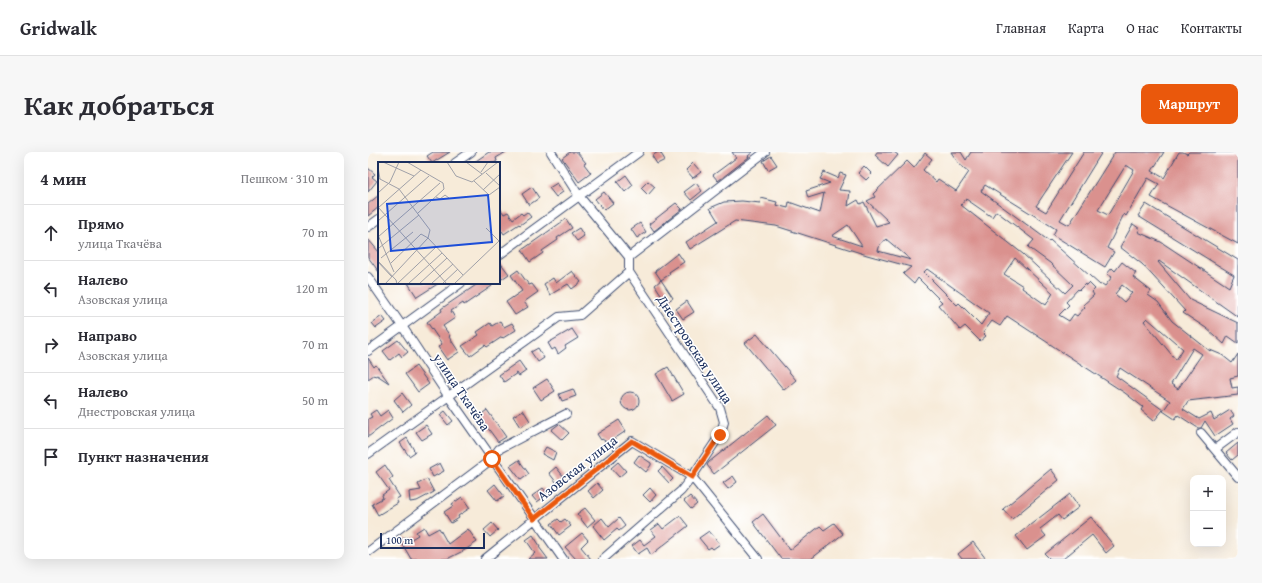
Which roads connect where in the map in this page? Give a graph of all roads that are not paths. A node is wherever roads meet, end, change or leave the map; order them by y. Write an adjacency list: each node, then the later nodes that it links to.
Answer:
1 (471, 152): 5 (street)
2 (551, 152): 6 (street)
3 (639, 152): 6 (street)
4 (765, 152): 10 (street)
5 (457, 162)
6 (579, 196): 9 (street); 10 (street)
7 (378, 220): 8 (street)
8 (368, 227)
9 (500, 254)
10 (629, 257): 11 (street)
11 (629, 272): 16 (street); 24 (street, Днестровская улица)
12 (368, 277): 14 (street, улица Ткачёва)
13 (460, 284): 14 (street)
14 (402, 326): 15 (street); 16 (street, улица Ткачёва)
15 (368, 351)
16 (449, 397): 21 (street); 22 (street, улица Ткачёва)
17 (566, 414): 22 (street)
18 (1238, 432): 20 (street)
19 (1201, 433): 20 (street)
20 (1215, 449): 23 (street)
21 (368, 454)
22 (492, 459): 25 (street, улица Ткачёва); 26 (street)
23 (1238, 476)
24 (692, 477): 25 (street, Азовская улица); 27 (street); 30 (street, Днестровская улица)
25 (534, 519): 28 (street, Азовская улица); 29 (street, улица Ткачёва)
26 (368, 552)
27 (755, 558)
28 (485, 559)
29 (563, 559)
30 (603, 559)

